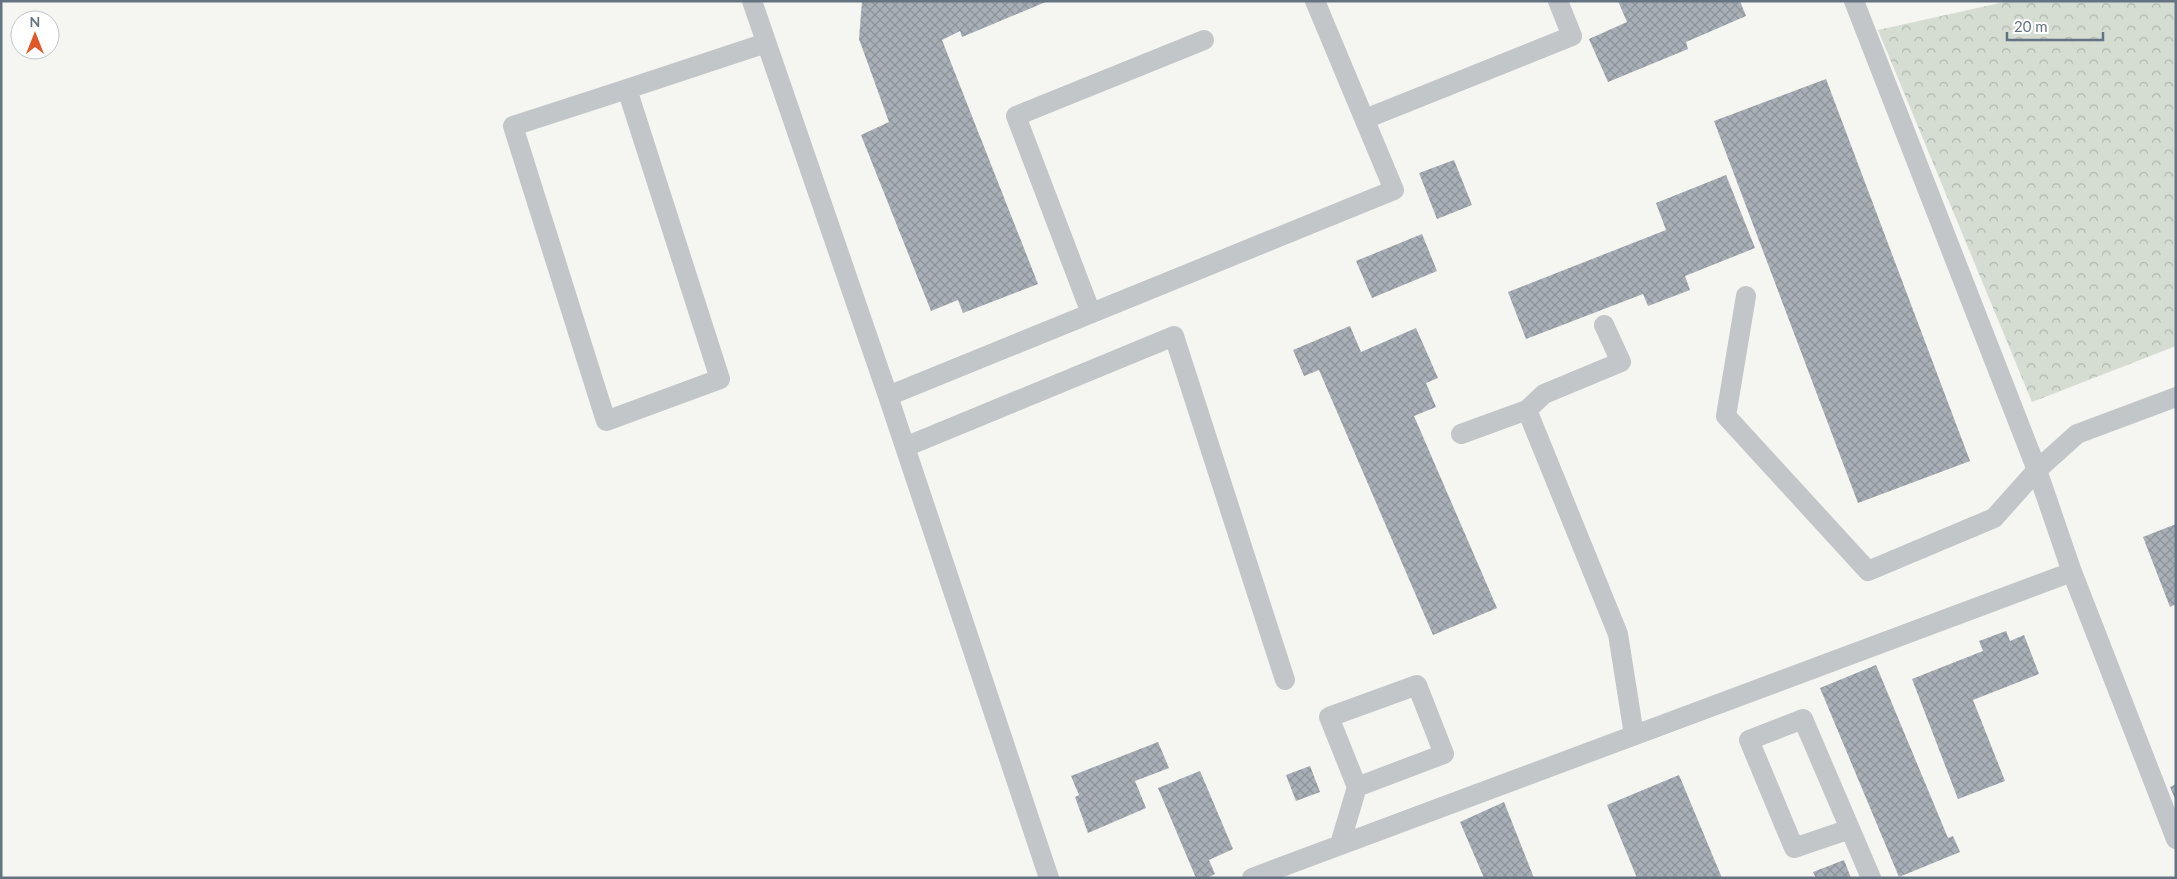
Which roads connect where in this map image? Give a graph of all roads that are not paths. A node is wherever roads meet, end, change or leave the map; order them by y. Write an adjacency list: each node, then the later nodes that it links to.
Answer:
1 (752, 1): 6 (lane)
2 (1315, 1): 8 (lane)
3 (1558, 1): 8 (lane)
4 (1854, 1): 17 (lane)
5 (1204, 40): 10 (lane)
6 (766, 43): 7 (lane); 12 (lane)
7 (627, 89): 7 (lane)
8 (1365, 120): 10 (lane)
9 (1746, 296): 17 (lane)
10 (1091, 313): 12 (lane)
11 (1604, 325): 14 (lane)
12 (888, 396): 16 (lane)
13 (2176, 397): 17 (lane)
14 (1527, 410): 15 (lane); 20 (lane)
15 (1461, 434)
16 (905, 447): 19 (lane); 25 (lane)
17 (2036, 470): 18 (lane)
18 (2072, 572): 20 (lane); 23 (lane)
19 (1285, 680)
20 (1634, 734): 24 (lane)
21 (1357, 787): 21 (lane); 24 (lane)
22 (1850, 828): 22 (lane); 27 (lane)
23 (2176, 839)
24 (1340, 844): 26 (lane)
25 (1049, 878)
26 (1252, 878)
27 (1871, 878)

